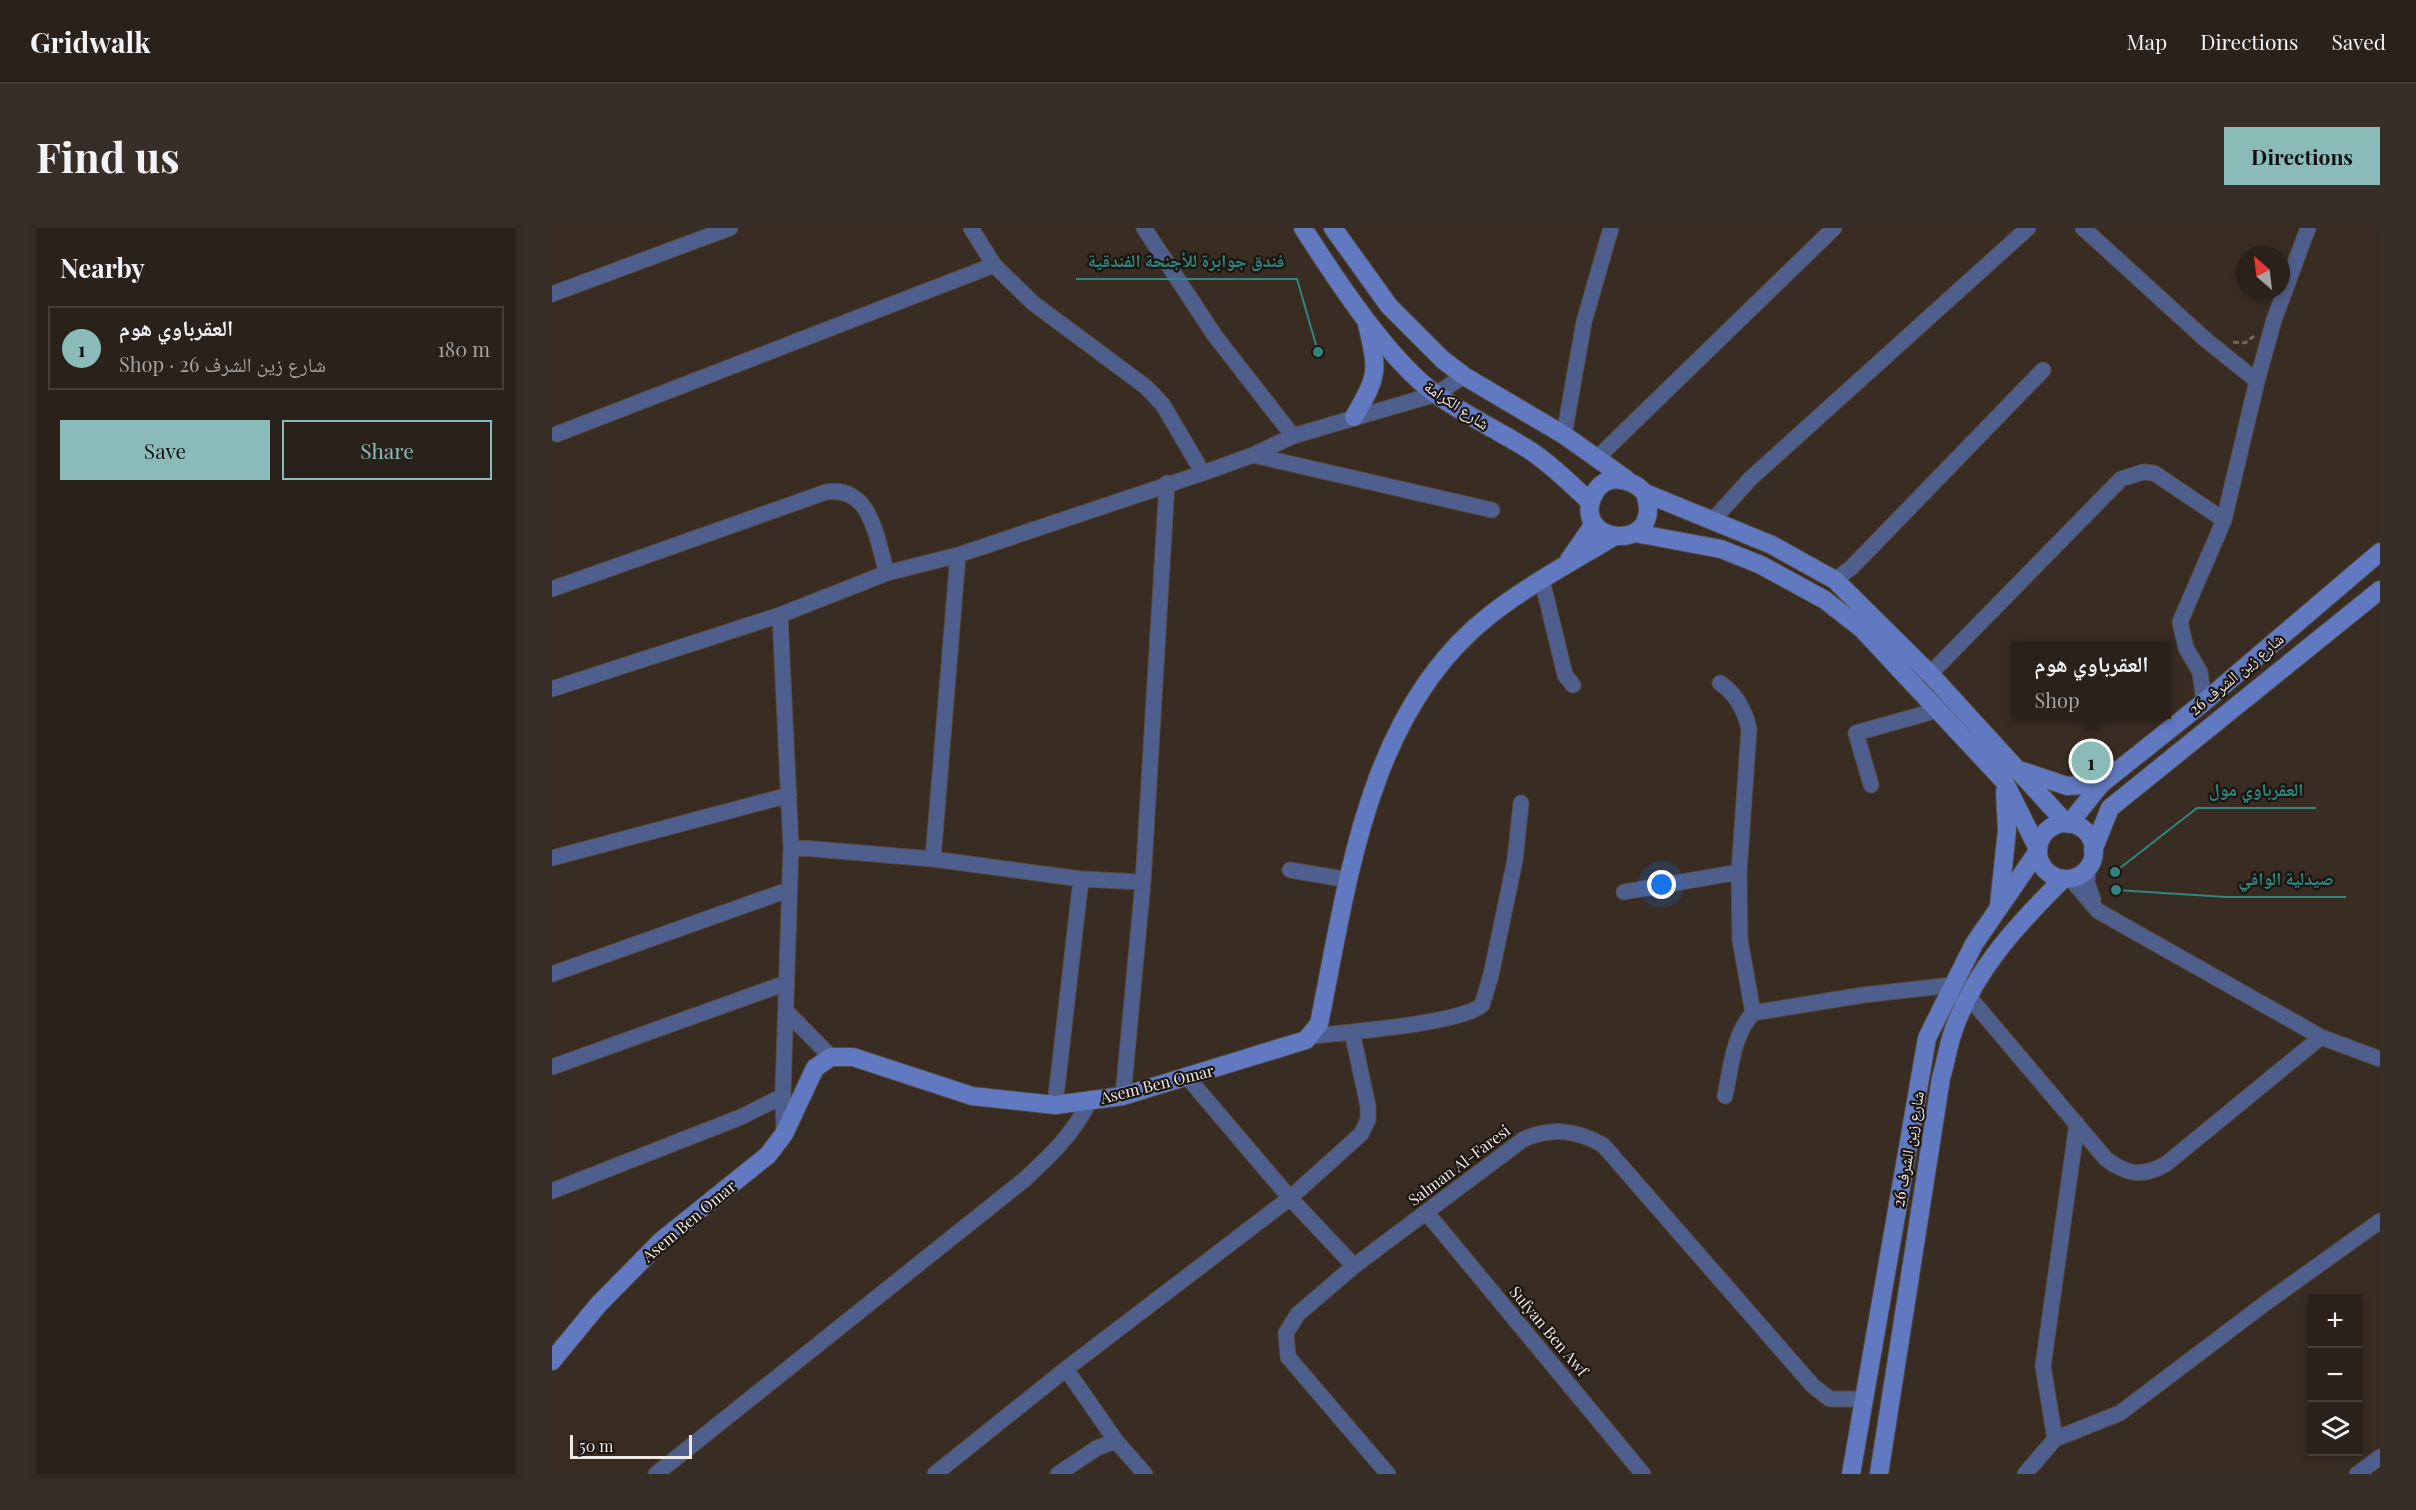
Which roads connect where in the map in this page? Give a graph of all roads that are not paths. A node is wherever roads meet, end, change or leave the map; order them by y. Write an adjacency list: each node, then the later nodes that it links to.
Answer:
1 (730, 228): 12 (street)
2 (970, 228): 11 (street)
3 (1144, 228): 21 (street)
4 (1303, 228): 13 (street, شارع الكرامة)
5 (1333, 228): 15 (street, شارع الكرامة)
6 (1611, 228): 20 (street)
7 (1834, 228): 23 (street)
8 (2028, 228): 30 (street)
9 (2083, 228): 16 (street)
10 (2308, 228): 16 (street)
11 (994, 265): 19 (street); 24 (street)
12 (552, 294)
13 (1366, 319): 17 (street, شارع الكرامة); 18 (street)
14 (2043, 370): 40 (street)
15 (1464, 376): 17 (street); 20 (street, شارع الكرامة)
16 (2257, 381): 31 (street)
17 (1436, 394): 18 (street); 28 (street, شارع الكرامة)
18 (1354, 417): 21 (street)
19 (557, 434)
20 (1564, 435): 23 (street, شارع الكرامة)
21 (1293, 436): 22 (street)
22 (1253, 455): 24 (street); 29 (street)
23 (1597, 458): 25 (street, شارع الكرامة)
24 (1203, 473): 26 (street)
25 (1626, 479): 27 (street); 28 (street)
26 (1167, 483): 36 (street); 66 (street)
27 (1645, 493): 30 (street); 33 (street)
28 (1590, 502): 32 (street)
29 (1492, 510)
30 (1713, 520): 40 (street)
31 (2224, 520): 44 (street); 48 (street)
32 (1594, 524): 34 (street); 37 (street)
33 (1635, 533): 34 (street); 49 (street)
34 (1613, 537): 37 (street)
35 (2380, 552): 48 (street, شارع زين الشرف 26)
36 (958, 555): 38 (street); 59 (street)
37 (1564, 567): 39 (street)
38 (887, 573): 41 (street); 43 (street)
39 (1542, 580): 46 (street); 65 (street)
40 (1835, 580): 44 (street)
41 (552, 589)
42 (2380, 590): 60 (street, شارع زين الشرف 26)
43 (780, 615): 47 (street); 53 (street)
44 (1930, 674): 50 (street)
45 (1720, 683): 62 (street)
46 (1573, 685)
47 (552, 689)
48 (2205, 702): 51 (street, شارع زين الشرف 26)
49 (1938, 710): 50 (street); 52 (street)
50 (2010, 775): 51 (street); 55 (street); 57 (street); 69 (street)
51 (2101, 784): 55 (street, شارع زين الشرف 26)
52 (1871, 785)
53 (789, 795): 56 (street); 58 (street)
54 (1521, 803): 77 (street)
55 (2067, 824): 57 (street); 60 (street)
56 (791, 848): 59 (street); 67 (street)
57 (2038, 850): 64 (street); 69 (street, شارع زين الشرف 26)
58 (552, 858)
59 (933, 859): 63 (street)
60 (2090, 859): 64 (street); 70 (street)
61 (1290, 870): 65 (street)
62 (1739, 872): 68 (street); 76 (street)
63 (1081, 879): 66 (street); 88 (street)
64 (2067, 879): 70 (street); 74 (street, شارع زين الشرف 26)
65 (1348, 880): 78 (street)
66 (1143, 882): 85 (street)
67 (788, 890): 71 (street); 72 (street)
68 (1624, 892)
69 (1999, 908): 73 (street, شارع زين الشرف 26)
70 (2098, 911): 79 (street)
71 (552, 974)
72 (786, 983): 75 (street); 82 (street)
73 (1952, 985): 76 (street); 98 (street, شارع زين الشرف 26)
74 (1969, 998): 89 (street); 109 (street, شارع زين الشرف 26)
75 (787, 1012): 80 (street); 84 (street)
76 (1753, 1013): 86 (street)
77 (1352, 1032): 78 (street); 92 (street)
78 (1312, 1036): 83 (street, Asem Ben Omar)
79 (2321, 1037): 81 (street); 89 (street)
80 (831, 1057): 88 (street, Asem Ben Omar); 90 (street, Asem Ben Omar)
81 (2380, 1059)
82 (552, 1067)
83 (1188, 1078): 85 (street, Asem Ben Omar); 92 (street)
84 (783, 1096): 90 (street); 91 (street)
85 (1123, 1096): 87 (street, Asem Ben Omar)
86 (1725, 1096)
87 (1090, 1101): 88 (street, Asem Ben Omar); 102 (street)
88 (1055, 1105)
89 (2077, 1124): 99 (street)
90 (784, 1134): 96 (street, Asem Ben Omar)
91 (552, 1191)
92 (1290, 1198): 95 (street); 97 (street)
93 (1426, 1212): 95 (street, Salman Al-Faresi); 98 (street, Salman Al-Faresi); 107 (street, Sufyan Ben Awf)
94 (2380, 1221): 99 (street)
95 (1354, 1266): 106 (street, Salman Al-Faresi)
96 (552, 1361)
97 (1066, 1369): 100 (street); 103 (street)
98 (1864, 1399): 108 (street, شارع زين الشرف 26)
99 (2055, 1438): 110 (street)
100 (1116, 1441): 104 (street); 105 (street)
101 (2380, 1457): 111 (street)
102 (656, 1474)
103 (935, 1474)
104 (1058, 1474)
105 (1145, 1474)
106 (1388, 1474)
107 (1643, 1474)
108 (1851, 1474)
109 (1879, 1474)
110 (2025, 1474)
111 (2357, 1474)

